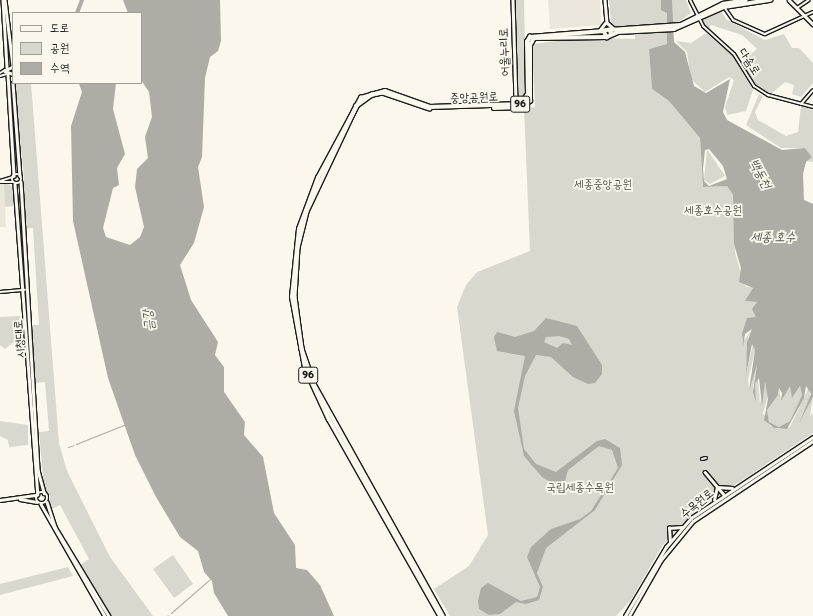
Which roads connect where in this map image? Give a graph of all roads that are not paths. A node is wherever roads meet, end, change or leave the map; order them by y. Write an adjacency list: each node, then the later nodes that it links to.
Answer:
1 (4, 0): 23 (street); 25 (street)
2 (513, 0): 33 (street, 어울누리로)
3 (605, 0): 14 (street)
4 (690, 0): 13 (street, 다솜로)
5 (746, 0): 13 (main road, 96)
6 (770, 0): 9 (main road, 96)
7 (789, 0): 10 (street)
8 (809, 0): 10 (street)
9 (724, 7): 12 (street); 13 (main road, 96)
10 (797, 8): 12 (street)
11 (813, 12): 12 (street)
12 (805, 16): 15 (street)
13 (698, 17): 16 (main road, 96); 34 (street, 다솜로)
14 (606, 22): 17 (main road); 18 (main road); 19 (main road); 20 (main road)
15 (813, 24)
16 (665, 28): 17 (main road, 96); 21 (main road, 96)
17 (630, 29): 18 (main road, 96)
18 (609, 30): 19 (main road, 96); 21 (main road)
19 (604, 31): 20 (main road, 중앙공원로 / 96); 22 (main road)
20 (595, 33): 33 (main road, 중앙공원로 / 96)
21 (611, 35): 22 (main road, 96)
22 (605, 37): 32 (main road, 중앙공원로 / 96)
23 (12, 59)
24 (12, 66): 25 (street)
25 (6, 68): 26 (street); 27 (street)
26 (0, 73)
27 (7, 74): 28 (street); 29 (street); 37 (street)
28 (12, 74)
29 (0, 76)
30 (13, 84): 38 (street)
31 (813, 90): 34 (street)
32 (376, 92): 33 (main road, 중앙공원로 / 96); 36 (main road, 96)
33 (516, 104)
34 (801, 104): 35 (street, 다솜로)
35 (813, 107)
36 (351, 115): 63 (main road, 96); 64 (main road, 96)
37 (13, 176): 38 (street); 39 (street); 41 (street, 시청대로)
38 (20, 176): 40 (street, 시청대로)
39 (0, 181): 41 (street)
40 (21, 182): 41 (street); 42 (street, 시청대로)
41 (14, 183): 42 (street, 시청대로)
42 (24, 290): 43 (street); 51 (street, 시청대로); 52 (street, 시청대로)
43 (0, 292)
44 (813, 437): 49 (street, 수목원로)
45 (813, 441): 53 (street, 수목원로)
46 (706, 458): 47 (street)
47 (702, 459)
48 (705, 472): 50 (street)
49 (735, 486): 50 (street); 53 (street, 수목원로)
50 (716, 487): 53 (street); 57 (street)
51 (44, 493): 52 (street); 56 (street, 시청대로)
52 (38, 495): 55 (street); 58 (street, 시청대로)
53 (724, 496): 57 (street, 수목원로); 66 (street, 수목원로)
54 (0, 500): 55 (street)
55 (20, 500): 58 (street)
56 (47, 502): 58 (street); 62 (street)
57 (712, 502): 59 (street, 수목원로)
58 (39, 503): 61 (street)
59 (686, 525): 60 (street, 수목원로); 60 (street)
60 (669, 544): 65 (street, 수목원로)
61 (105, 616)
62 (109, 616)
63 (440, 616)
64 (443, 616)
65 (625, 616)
66 (629, 616)

